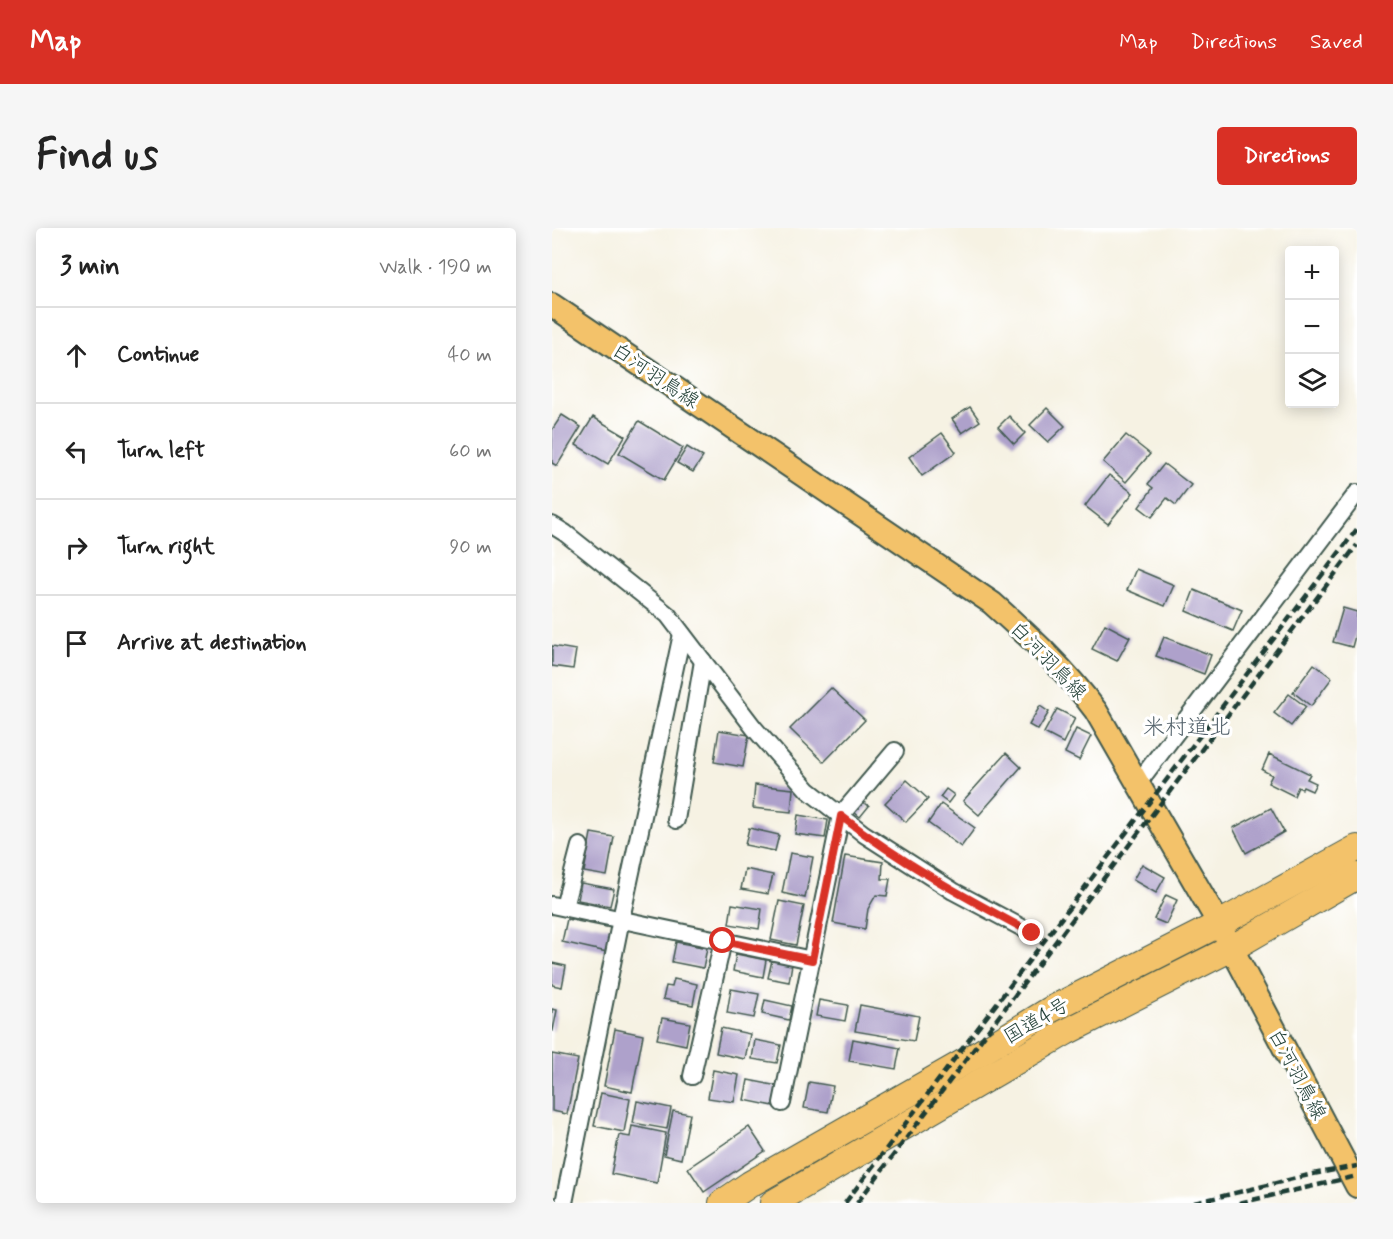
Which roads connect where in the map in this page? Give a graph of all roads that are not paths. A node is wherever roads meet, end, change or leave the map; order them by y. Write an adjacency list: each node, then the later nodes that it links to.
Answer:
1 (557, 307): 7 (main road, 白河羽鳥線)
2 (1357, 493): 7 (street)
3 (552, 525): 4 (street)
4 (682, 634): 5 (street); 14 (street)
5 (703, 661): 8 (street); 9 (street)
6 (895, 751): 8 (street)
7 (1138, 783): 15 (main road, 白河羽鳥線)
8 (841, 816): 16 (street); 19 (street)
9 (676, 820)
10 (580, 846): 13 (street)
11 (1357, 848): 15 (highway, 国道4号)
12 (1357, 876): 18 (highway, 国道4号)
13 (558, 906): 14 (street)
14 (621, 919): 17 (street); 23 (street)
15 (1219, 924): 18 (main road, 白河羽鳥線); 24 (highway, 国道4号)
16 (1032, 933)
17 (723, 941): 19 (street); 20 (street)
18 (1232, 948): 22 (main road, 白河羽鳥線); 25 (highway, 国道4号)
19 (812, 960): 21 (street)
20 (692, 1076)
21 (782, 1103)
22 (1357, 1186)
23 (564, 1203)
24 (722, 1203)
25 (773, 1203)

